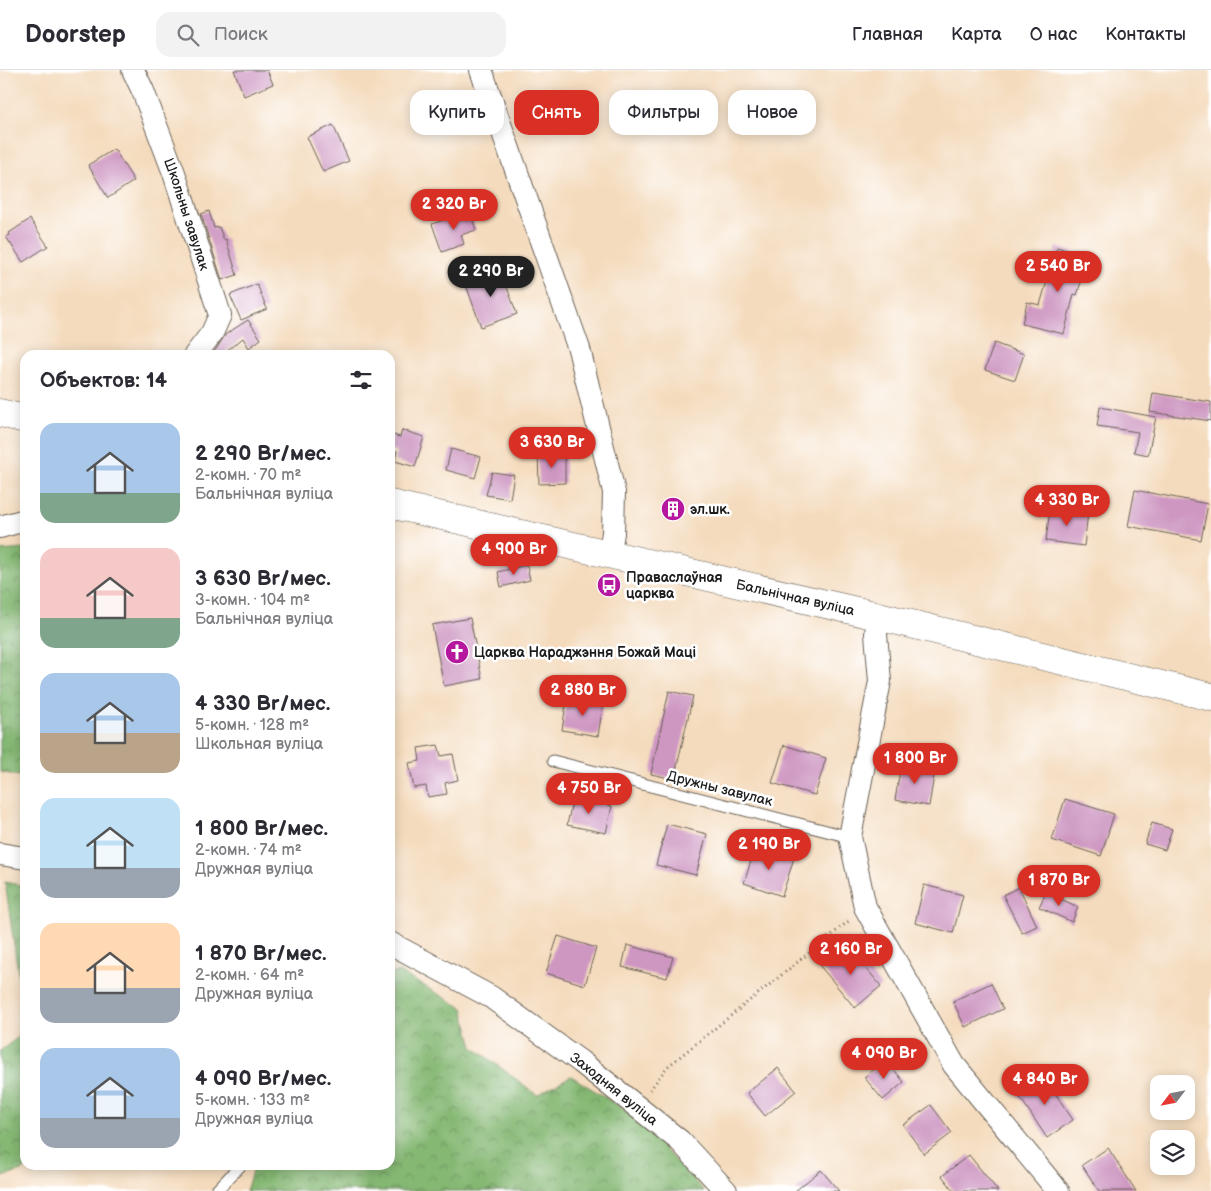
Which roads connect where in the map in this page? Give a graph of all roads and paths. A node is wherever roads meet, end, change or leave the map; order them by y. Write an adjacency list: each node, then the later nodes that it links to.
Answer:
1 (133, 70): 3 (street, Школьны завулак)
2 (481, 70): 9 (street)
3 (199, 350)
4 (0, 413): 5 (street)
5 (20, 418)
6 (395, 505): 9 (street, Бальнічная вуліца)
7 (20, 521): 8 (street)
8 (0, 527)
9 (609, 556): 10 (street, Бальнічная вуліца)
10 (878, 616): 11 (street, Бальнічная вуліца); 13 (street)
11 (1211, 697)
12 (553, 761): 13 (lane, Дружны завулак)
13 (850, 836): 16 (street)
14 (0, 854): 15 (street)
15 (20, 857)
16 (865, 907): 18 (path); 22 (street)
17 (395, 946): 18 (street, Заходняя вуліца)
18 (637, 1106): 21 (street, Заходняя вуліца)
19 (236, 1170): 20 (lane)
20 (216, 1191)
21 (726, 1191)
22 (1058, 1191)

